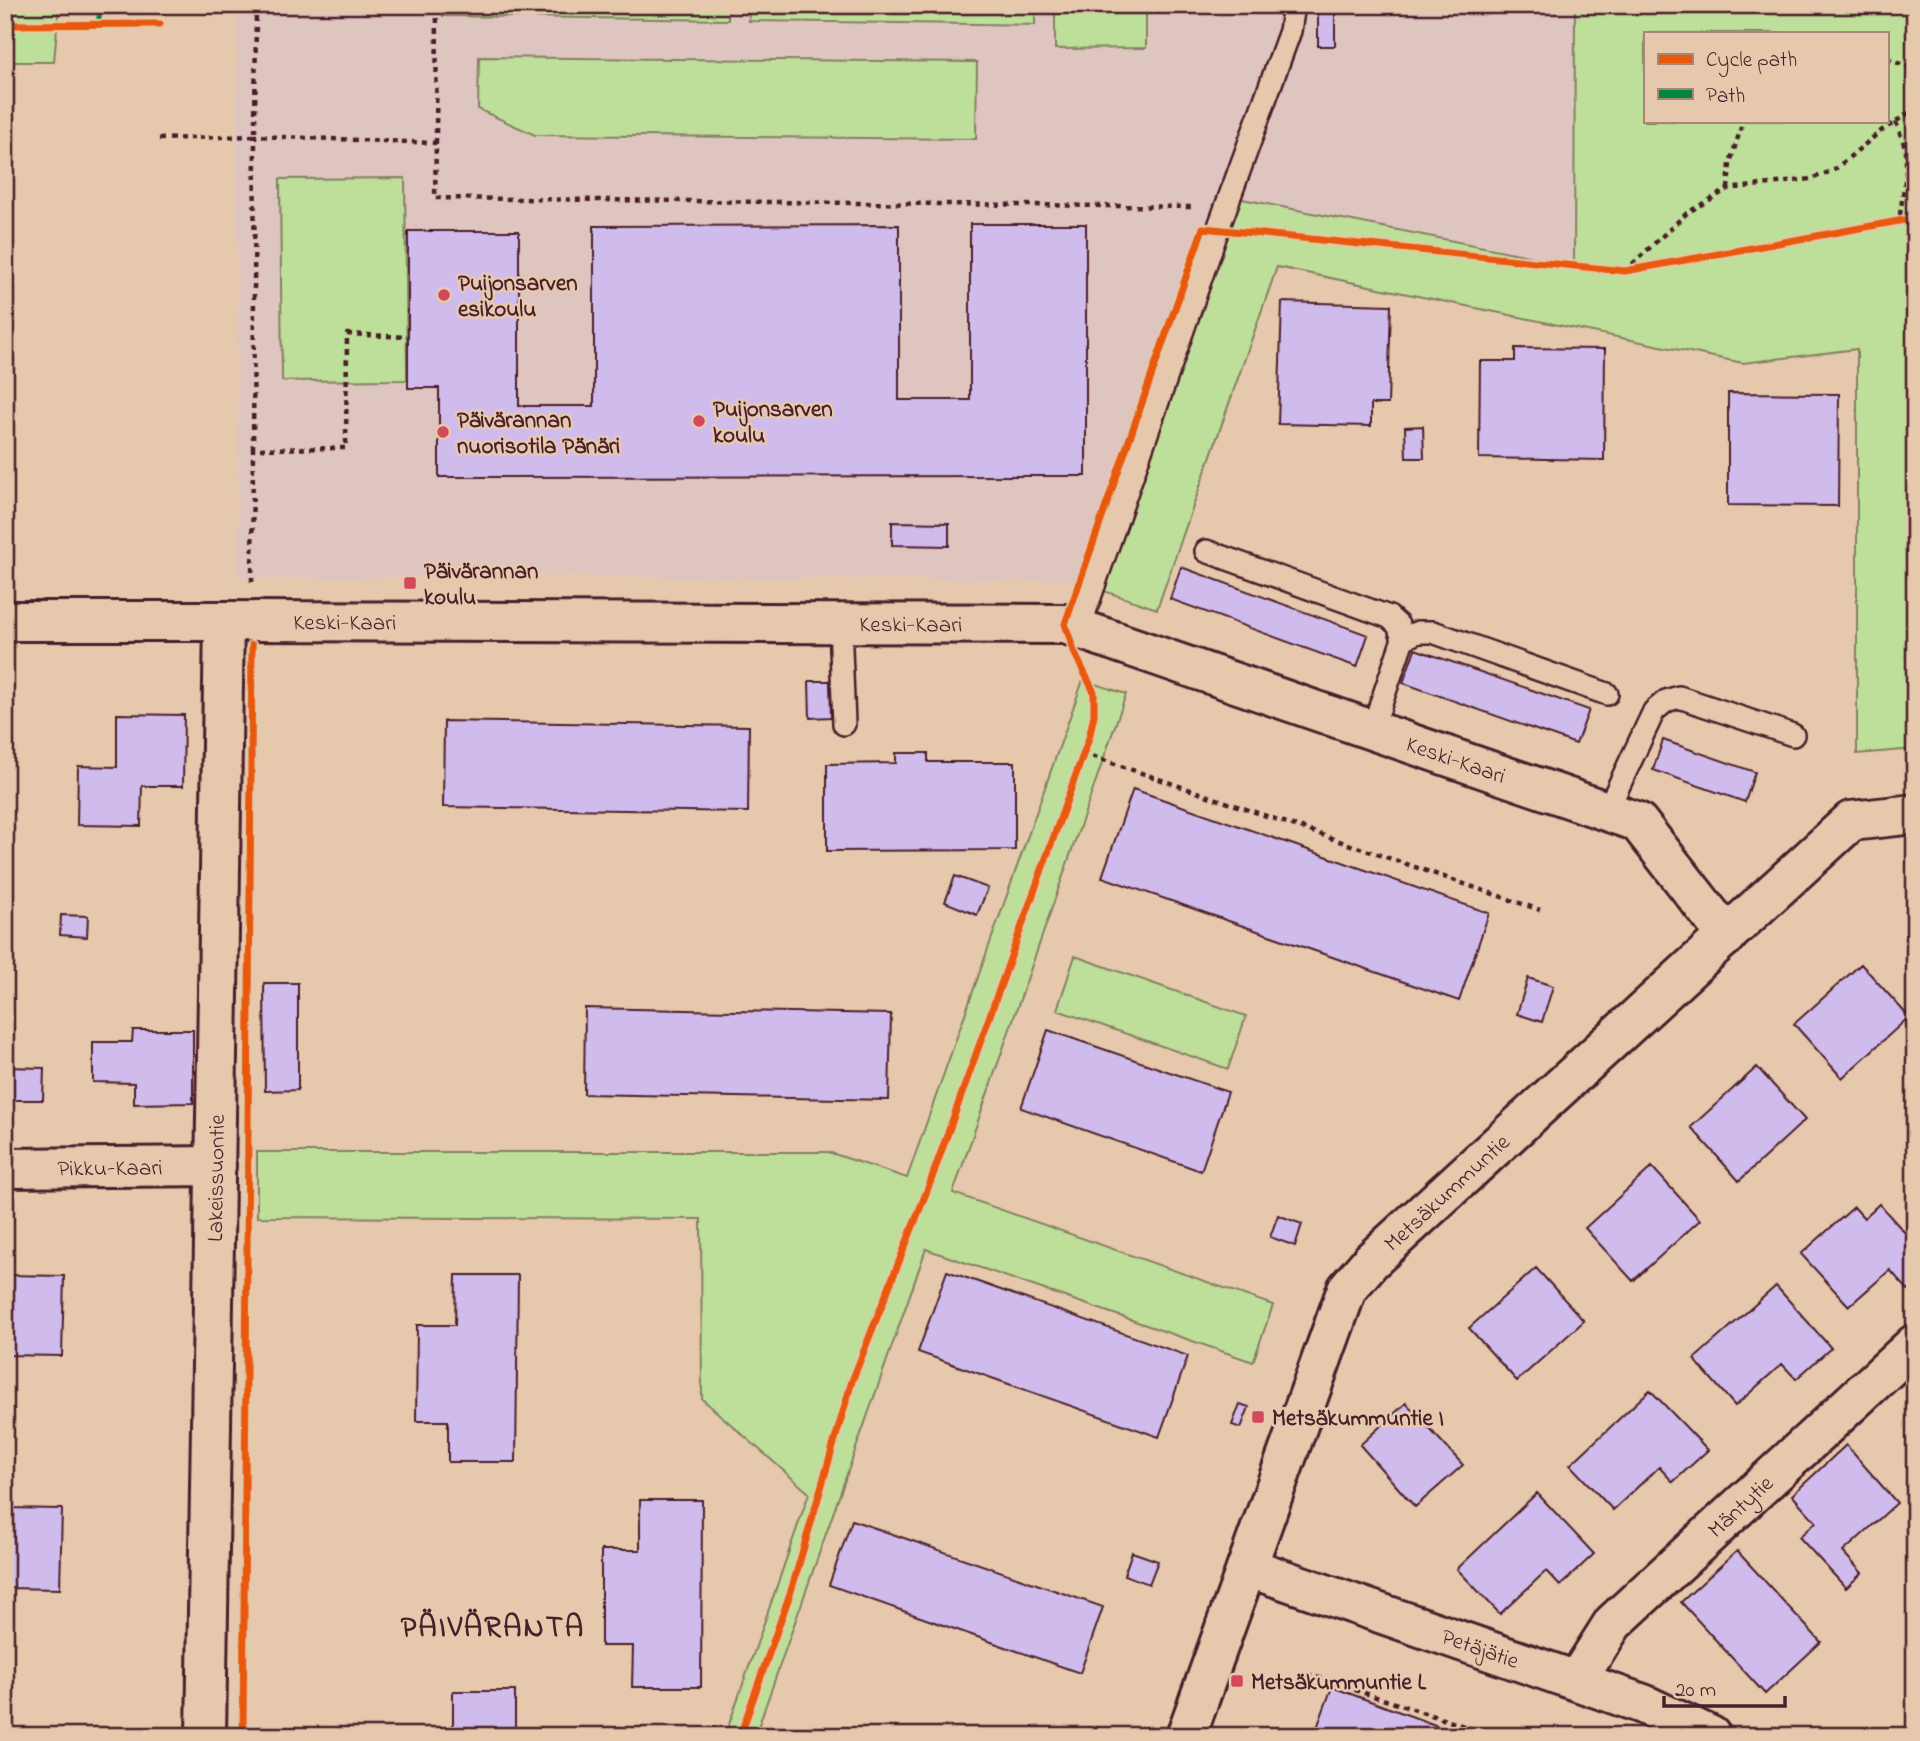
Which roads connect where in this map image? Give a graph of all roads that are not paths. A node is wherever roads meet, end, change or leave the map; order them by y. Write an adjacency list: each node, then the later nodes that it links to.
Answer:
1 (1294, 5): 6 (lane)
2 (1206, 551): 7 (lane)
3 (5, 621): 4 (street, Keski-Kaari)
4 (224, 621): 5 (street, Keski-Kaari); 15 (street, Lakeissuontie)
5 (840, 623): 6 (street, Keski-Kaari); 9 (lane)
6 (1079, 629): 10 (street, Keski-Kaari)
7 (1403, 639): 8 (lane); 10 (lane)
8 (1607, 694)
9 (844, 723)
10 (1372, 730): 12 (street, Keski-Kaari)
11 (1793, 735): 12 (lane)
12 (1607, 811): 14 (street, Keski-Kaari)
13 (1915, 814): 14 (street, Metsäkummuntie)
14 (1727, 936): 18 (street, Metsäkummuntie)
15 (216, 1166): 16 (street, Pikku-Kaari); 20 (street, Lakeissuontie)
16 (5, 1168)
17 (1915, 1344): 19 (street, Mäntytie)
18 (1247, 1567): 19 (street, Petäjätie); 21 (street, Metsäkummuntie)
19 (1577, 1680): 22 (street, Petäjätie)
20 (206, 1736)
21 (1186, 1736)
22 (1711, 1736)

